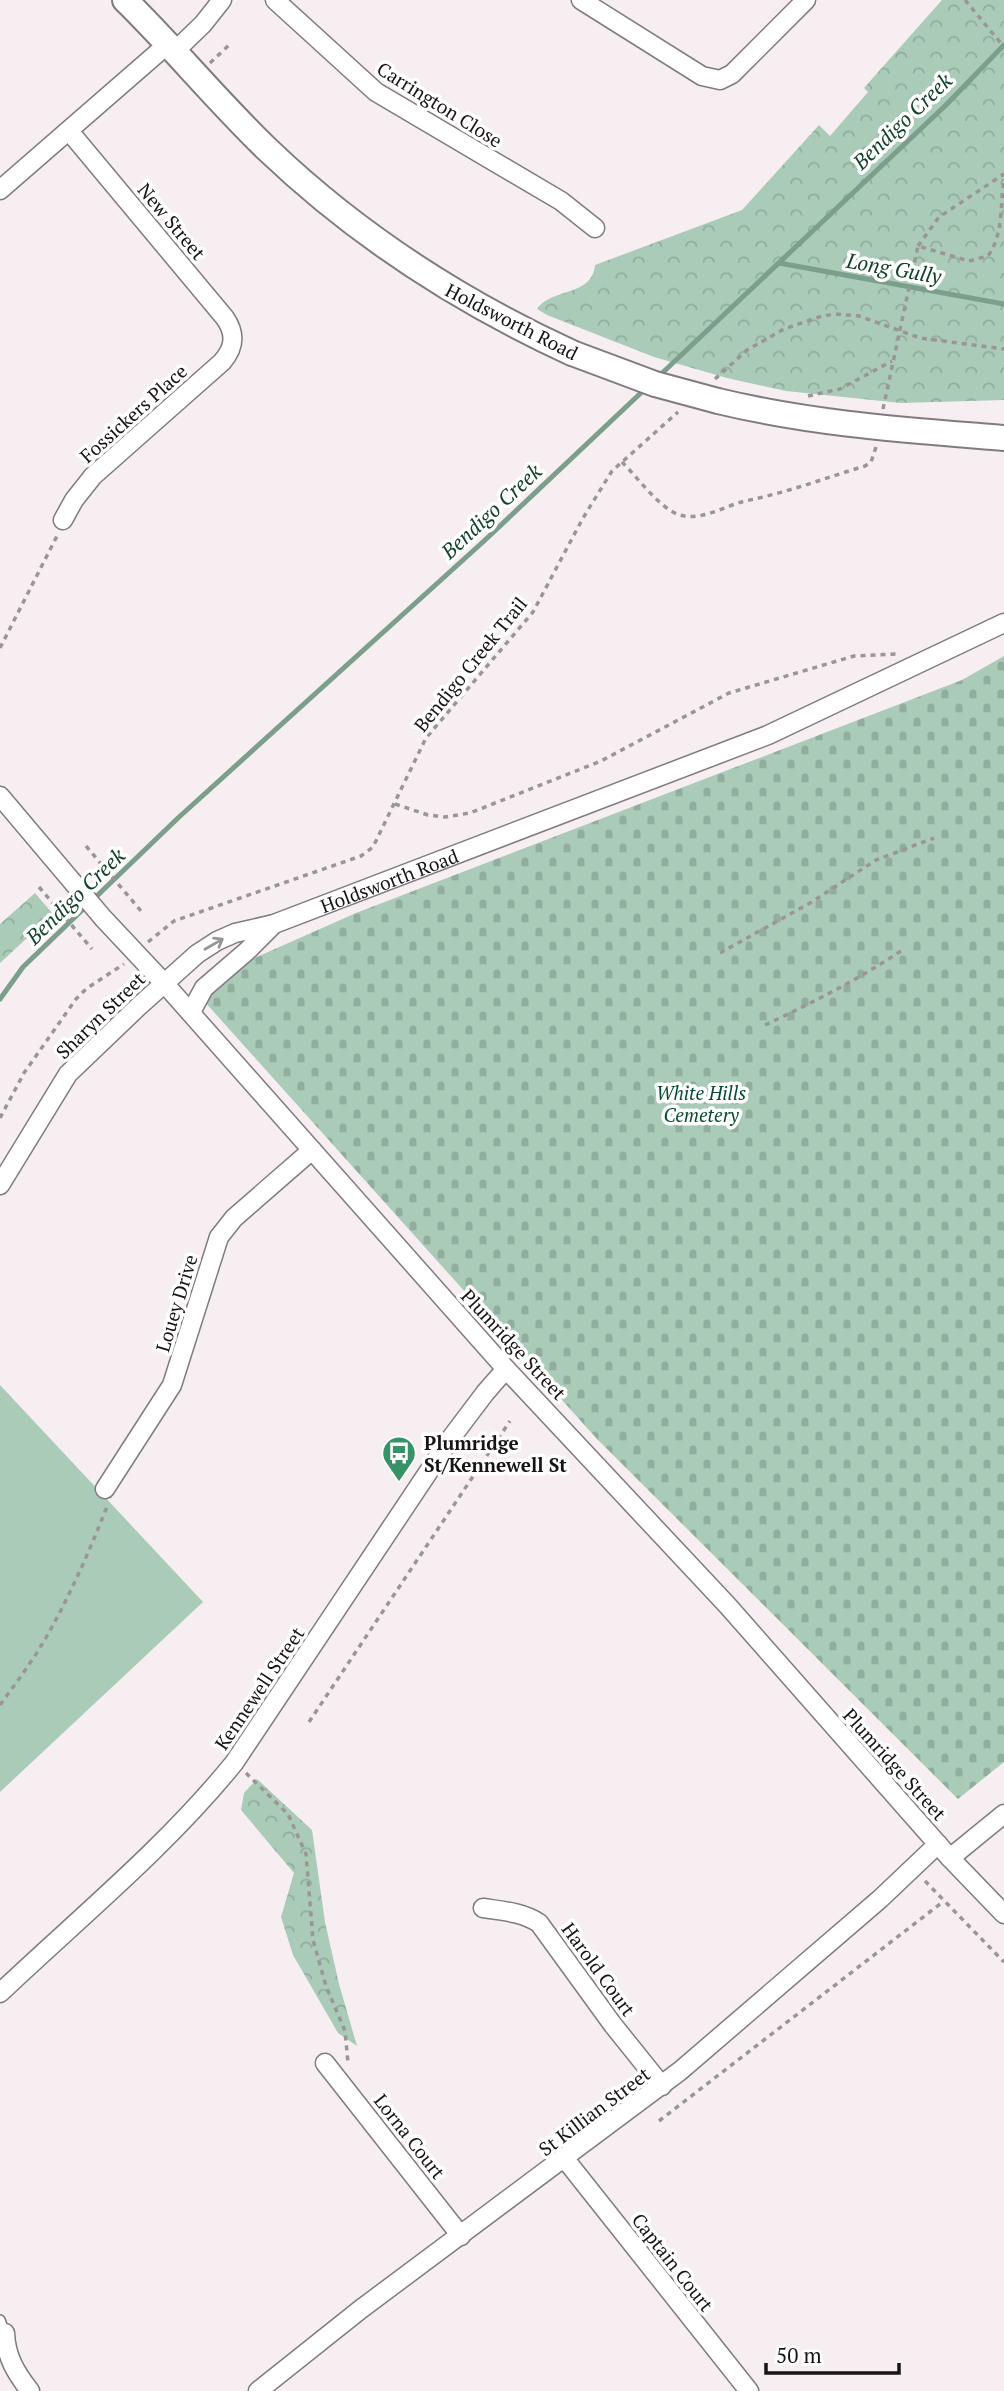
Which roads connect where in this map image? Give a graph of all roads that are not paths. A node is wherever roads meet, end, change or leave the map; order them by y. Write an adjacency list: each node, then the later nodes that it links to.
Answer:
1 (125, 0): 7 (main road)
2 (139, 0): 7 (main road)
3 (222, 0): 7 (street)
4 (275, 0): 10 (street, Carrington Close)
5 (581, 0): 6 (street)
6 (806, 0)
7 (172, 47): 8 (street); 13 (main road, Holdsworth Road, bridge)
8 (69, 131): 9 (street); 11 (street, New Street)
9 (0, 190)
10 (595, 228)
11 (234, 341): 15 (street, Fossickers Place)
12 (1004, 430): 13 (main road, Holdsworth Road)
13 (940, 433): 14 (main road, Holdsworth Road)
14 (1004, 438)
15 (64, 520)
16 (1004, 623): 18 (street, Holdsworth Road)
17 (0, 796): 19 (street, Plumridge Street)
18 (274, 924): 19 (street, Holdsworth Road, one-way to 18); 20 (street, Holdsworth Road)
19 (164, 982): 20 (street, Plumridge Street); 22 (street, Sharyn Street)
20 (191, 1012): 21 (street, Plumridge Street)
21 (312, 1150): 23 (street, Plumridge Street); 24 (street, Louey Drive)
22 (0, 1185)
23 (506, 1369): 26 (street, Plumridge Street); 29 (street, Kennewell Street)
24 (107, 1495)
25 (1004, 1814): 26 (street, St Killian Street)
26 (944, 1851): 28 (street, Plumridge Street); 31 (street, St Killian Street)
27 (483, 1908): 31 (street, Harold Court)
28 (1004, 1914)
29 (0, 1993)
30 (325, 2063): 33 (street, Lorna Court)
31 (662, 2086): 32 (street, St Killian Street)
32 (565, 2159): 33 (street, St Killian Street); 37 (street, Captain Court)
33 (461, 2236): 36 (street, St Killian Street)
34 (3, 2327): 35 (street)
35 (30, 2391)
36 (258, 2391)
37 (749, 2391)

